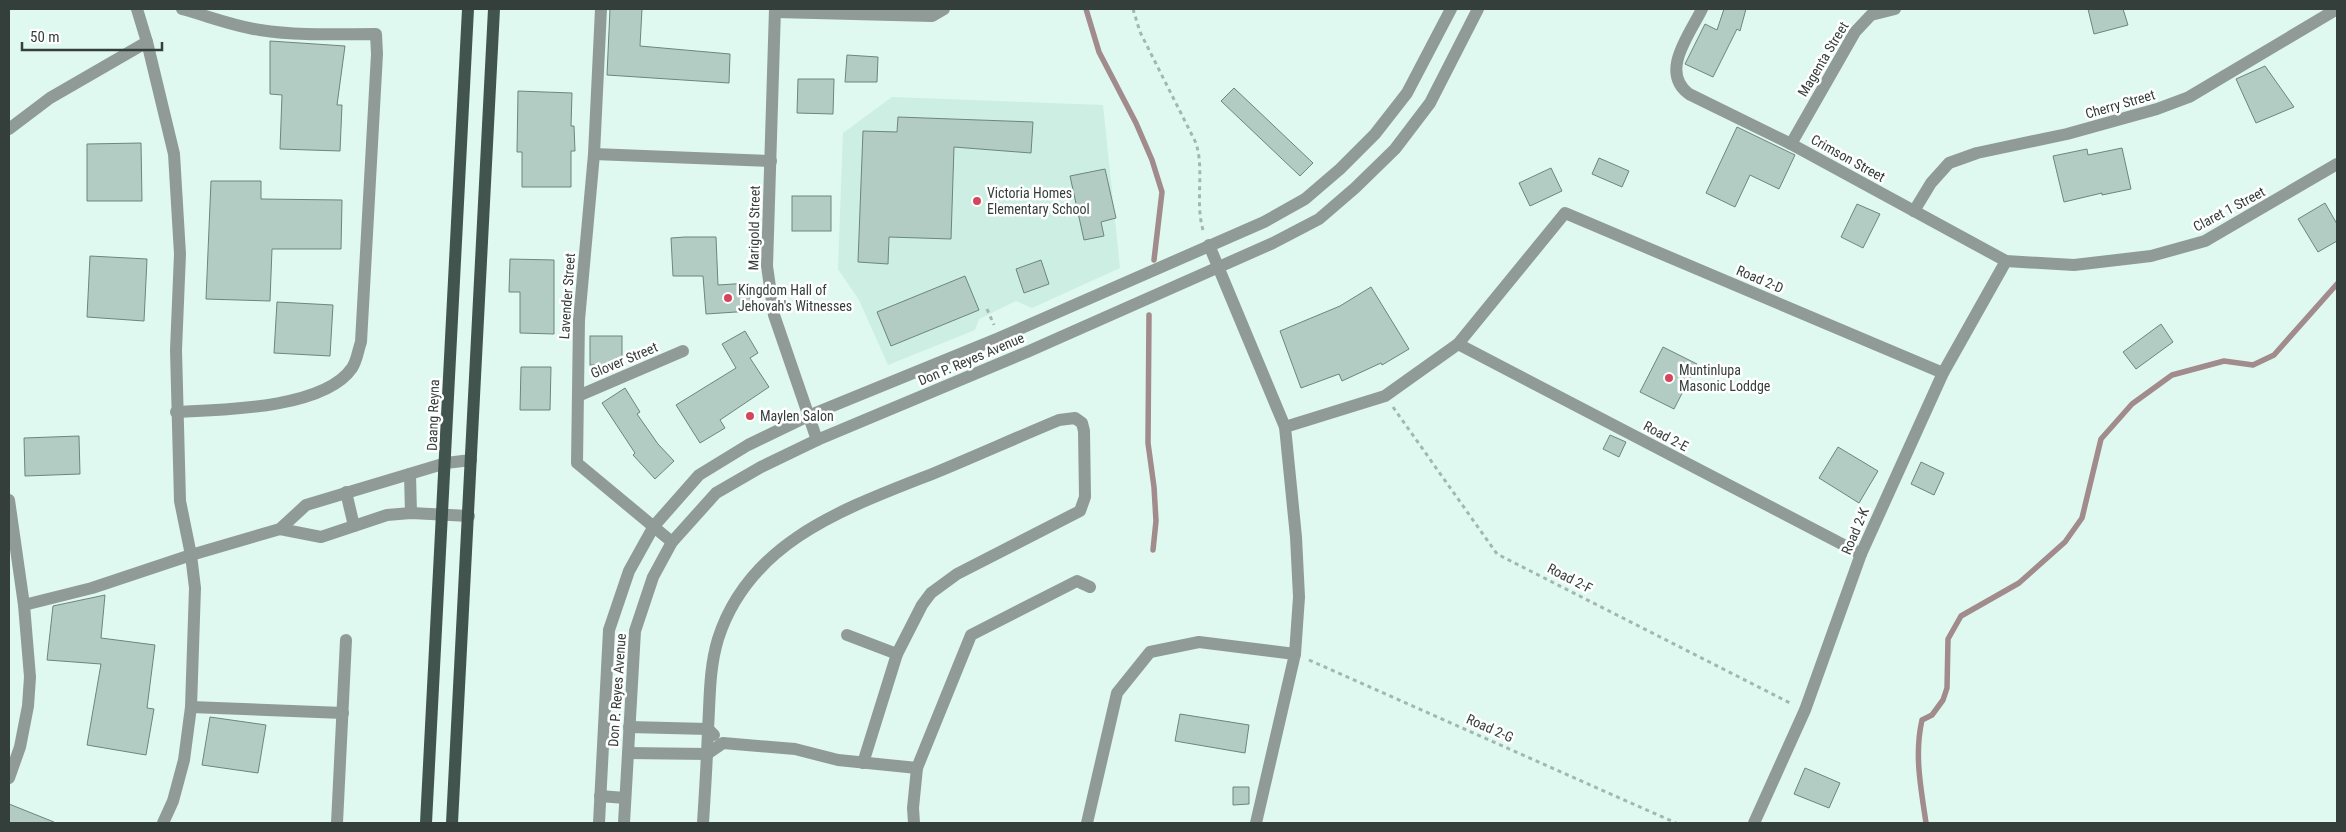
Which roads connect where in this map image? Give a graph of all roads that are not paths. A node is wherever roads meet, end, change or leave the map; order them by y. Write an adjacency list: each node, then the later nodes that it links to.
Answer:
1 (137, 9): 13 (street)
2 (182, 9): 27 (street)
3 (468, 9): 32 (main road, Daang Reyna)
4 (494, 9): 31 (main road)
5 (601, 9): 16 (street, Lavender Street)
6 (944, 9): 12 (street)
7 (1451, 9): 20 (street, Don P. Reyes Avenue)
8 (1478, 9): 22 (street, Don P. Reyes Avenue)
9 (1702, 9): 15 (street, Crimson Street)
10 (1895, 9): 15 (street, Magenta Street)
11 (2337, 9): 19 (street, Cherry Street)
12 (775, 11): 17 (street, Marigold Street)
13 (147, 42): 14 (street); 27 (street)
14 (9, 129)
15 (1791, 144): 19 (street, Crimson Street)
16 (594, 154): 17 (street); 26 (street, Lavender Street)
17 (771, 161): 28 (street, Marigold Street)
18 (2337, 164): 21 (street, Claret 1 Street)
19 (1914, 211): 21 (street, Crimson Street)
20 (1209, 245): 22 (street); 28 (street, Don P. Reyes Avenue)
21 (2006, 261): 25 (street, Road 2-K)
22 (1219, 268): 29 (street); 30 (street, Don P. Reyes Avenue)
23 (1458, 344): 25 (street, Road 2-D); 29 (street); 44 (street, Road 2-E)
24 (683, 351): 26 (street, Glover Street)
25 (1943, 373): 44 (street, Road 2-K)
26 (578, 396): 40 (street, Lavender Street)
27 (176, 412): 43 (street)
28 (808, 416): 30 (street, Marigold Street); 40 (street, Don P. Reyes Avenue)
29 (1285, 427): 50 (street)
30 (817, 440): 42 (street, Don P. Reyes Avenue)
31 (471, 460): 32 (street); 38 (main road)
32 (446, 463): 33 (street); 37 (main road, Daang Reyna)
33 (410, 474): 34 (street); 36 (street)
34 (346, 492): 39 (street); 41 (street)
35 (9, 500): 46 (street)
36 (411, 512): 37 (street); 39 (street)
37 (443, 515): 38 (street); 65 (main road, Daang Reyna)
38 (469, 516): 66 (main road)
39 (354, 526): 41 (street)
40 (654, 526): 42 (street, Lavender Street); 61 (street, Don P. Reyes Avenue)
41 (280, 529): 43 (street)
42 (672, 542): 53 (street, Don P. Reyes Avenue)
43 (191, 554): 46 (street); 51 (street)
44 (1861, 554): 73 (street, Road 2-K)
45 (1090, 587): 59 (street)
46 (24, 606): 60 (street)
47 (847, 635): 49 (street)
48 (346, 640): 52 (street)
49 (897, 654): 54 (street); 58 (street)
50 (1295, 654): 71 (street); 72 (street)
51 (191, 707): 52 (street); 63 (street)
52 (343, 713): 64 (street)
53 (629, 728): 54 (street); 56 (street, Don P. Reyes Avenue)
54 (708, 729): 55 (street); 57 (street)
55 (723, 743): 57 (street); 58 (street)
56 (628, 753): 57 (street); 62 (street, Don P. Reyes Avenue)
57 (707, 754): 69 (street)
58 (863, 763): 59 (street)
59 (917, 768): 70 (street)
60 (9, 778)
61 (600, 796): 62 (street); 67 (street, Don P. Reyes Avenue)
62 (625, 798): 68 (street, Don P. Reyes Avenue)
63 (162, 823)
64 (337, 823)
65 (426, 823)
66 (452, 823)
67 (599, 823)
68 (624, 823)
69 (703, 823)
70 (914, 823)
71 (1087, 823)
72 (1256, 823)
73 (1754, 823)

